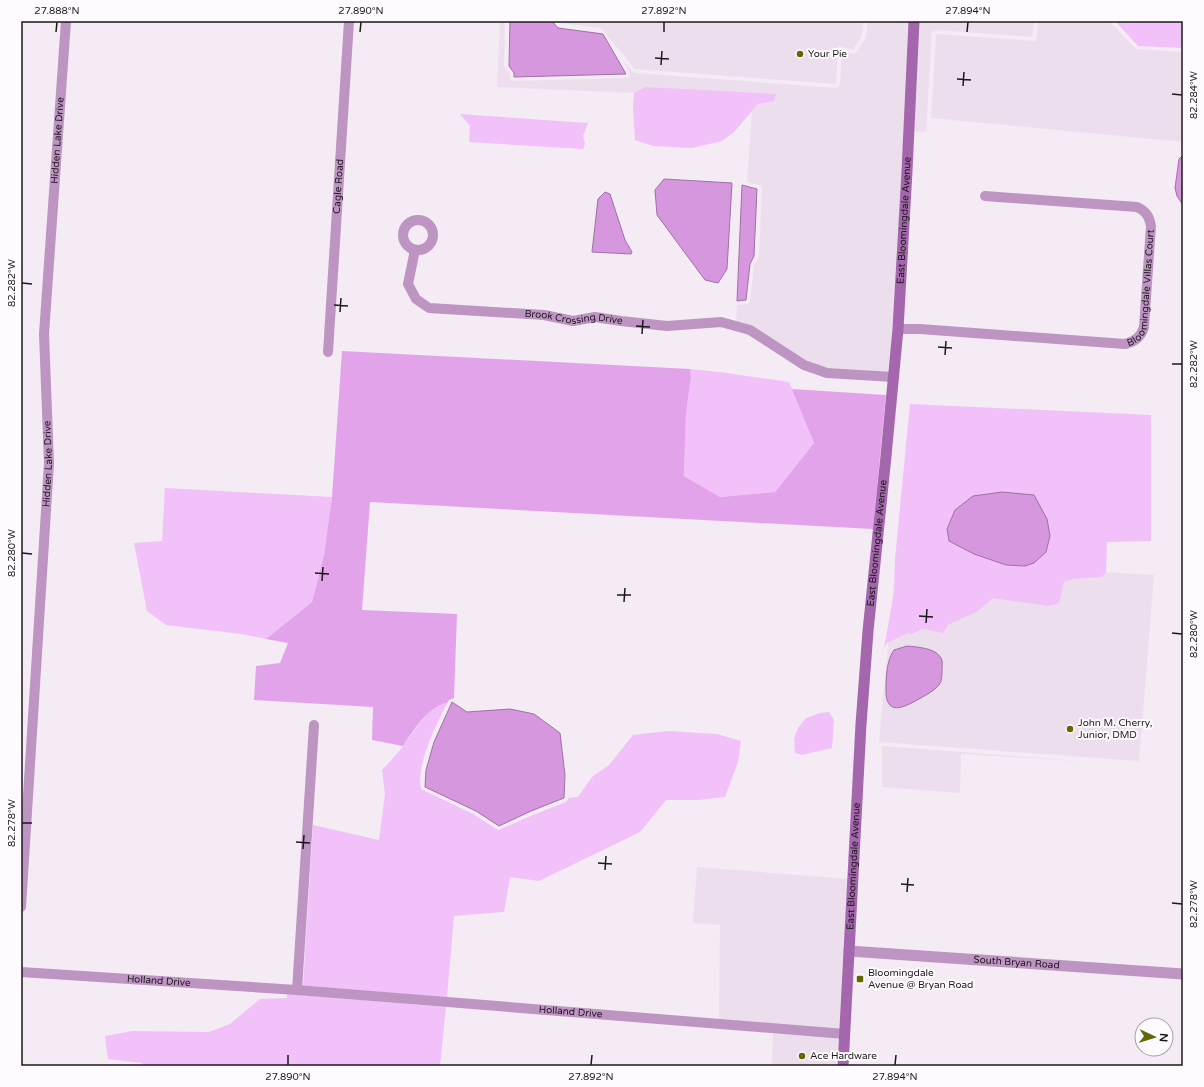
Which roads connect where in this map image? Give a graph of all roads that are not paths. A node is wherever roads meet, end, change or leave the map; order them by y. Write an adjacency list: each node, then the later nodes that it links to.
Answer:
1 (66, 21): 10 (street, Hidden Lake Drive)
2 (348, 21): 7 (street, Cagle Road)
3 (914, 21): 6 (main road, East Bloomingdale Avenue)
4 (985, 196): 6 (street, Bloomingdale Villas Court)
5 (415, 250): 8 (street, Brook Crossing Drive)
6 (898, 329): 8 (main road, East Bloomingdale Avenue)
7 (328, 352)
8 (893, 377): 11 (main road, East Bloomingdale Avenue)
9 (314, 725): 14 (street)
10 (21, 907)
11 (849, 951): 13 (street, South Bryan Road); 15 (main road, East Bloomingdale Avenue)
12 (21, 972): 14 (street, Holland Drive)
13 (1183, 974)
14 (297, 990): 15 (street, Holland Drive)
15 (845, 1034): 16 (main road, East Bloomingdale Avenue)
16 (843, 1066)

